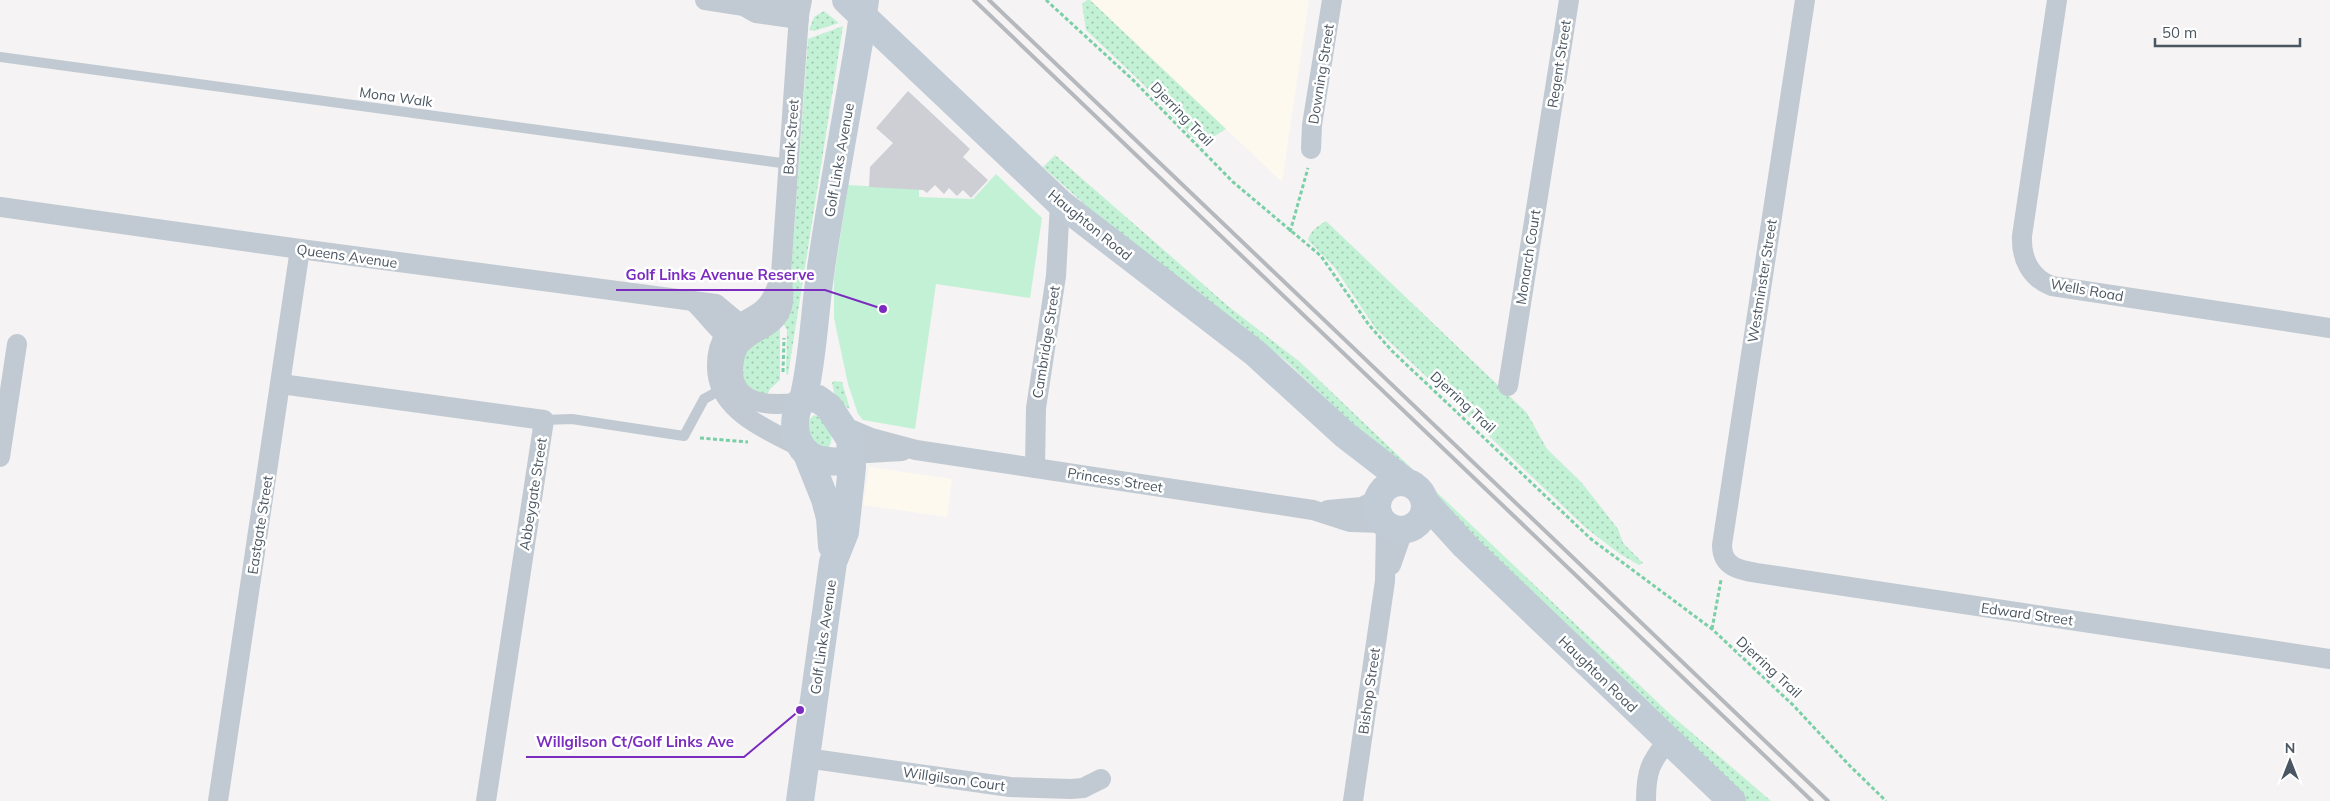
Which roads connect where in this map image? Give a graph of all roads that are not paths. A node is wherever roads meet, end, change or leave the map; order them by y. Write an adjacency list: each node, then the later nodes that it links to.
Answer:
1 (705, 0): 8 (street)
2 (846, 0): 14 (street, Haughton Road)
3 (865, 0): 16 (street, Golf Links Avenue, bridge)
4 (1332, 0): 11 (street, Downing Street)
5 (1569, 0): 10 (street, Regent Street)
6 (1805, 0): 38 (street, Westminster Street)
7 (2057, 0): 17 (street, Wells Road)
8 (801, 8): 12 (street, Bank Street)
9 (0, 57): 12 (lane, Mona Walk)
10 (1548, 127): 22 (street, Monarch Court)
11 (1311, 149)
12 (789, 164): 18 (street, Bank Street)
13 (0, 207): 15 (street, Queens Avenue)
14 (1070, 211): 27 (street, Haughton Road); 32 (street, Cambridge Street)
15 (300, 249): 18 (street, Queens Avenue); 20 (street, Eastgate Street)
16 (820, 278): 23 (street, Golf Links Avenue); 25 (street, Golf Links Avenue)
17 (2330, 328)
18 (737, 337): 21 (street)
19 (17, 344): 24 (street)
20 (281, 384): 26 (street, Abbeygate Street); 43 (street, Eastgate Street)
21 (728, 386): 23 (street); 26 (lane); 29 (street)
22 (1508, 386)
23 (802, 401): 25 (street); 29 (street)
24 (3, 410): 31 (street)
25 (837, 417): 28 (street, Princess Street); 30 (street)
26 (544, 420): 44 (street, Abbeygate Street)
27 (1345, 435): 33 (street, Haughton Road); 35 (street, Haughton Road)
28 (916, 450): 30 (street, Princess Street); 32 (street, Princess Street)
29 (804, 451): 30 (street); 37 (street, Golf Links Avenue)
30 (851, 455): 37 (street, Golf Links Avenue)
31 (0, 456)
32 (1027, 467): 35 (street, Princess Street)
33 (1406, 482): 34 (street, Haughton Road); 35 (street)
34 (1425, 502): 35 (street); 36 (street, Haughton Road)
35 (1391, 516): 36 (street, Haughton Road); 46 (street, Bishop Street)
36 (1465, 546): 40 (street, Haughton Road)
37 (833, 562): 41 (street, Golf Links Avenue)
38 (1728, 563): 39 (street, Edward Street)
39 (2330, 659)
40 (1673, 745): 47 (street); 48 (street, Haughton Road)
41 (806, 758): 42 (street, Willgilson Court); 45 (street, Golf Links Avenue)
42 (1101, 779)
43 (218, 801)
44 (486, 801)
45 (800, 801)
46 (1353, 801)
47 (1648, 801)
48 (1732, 801)

